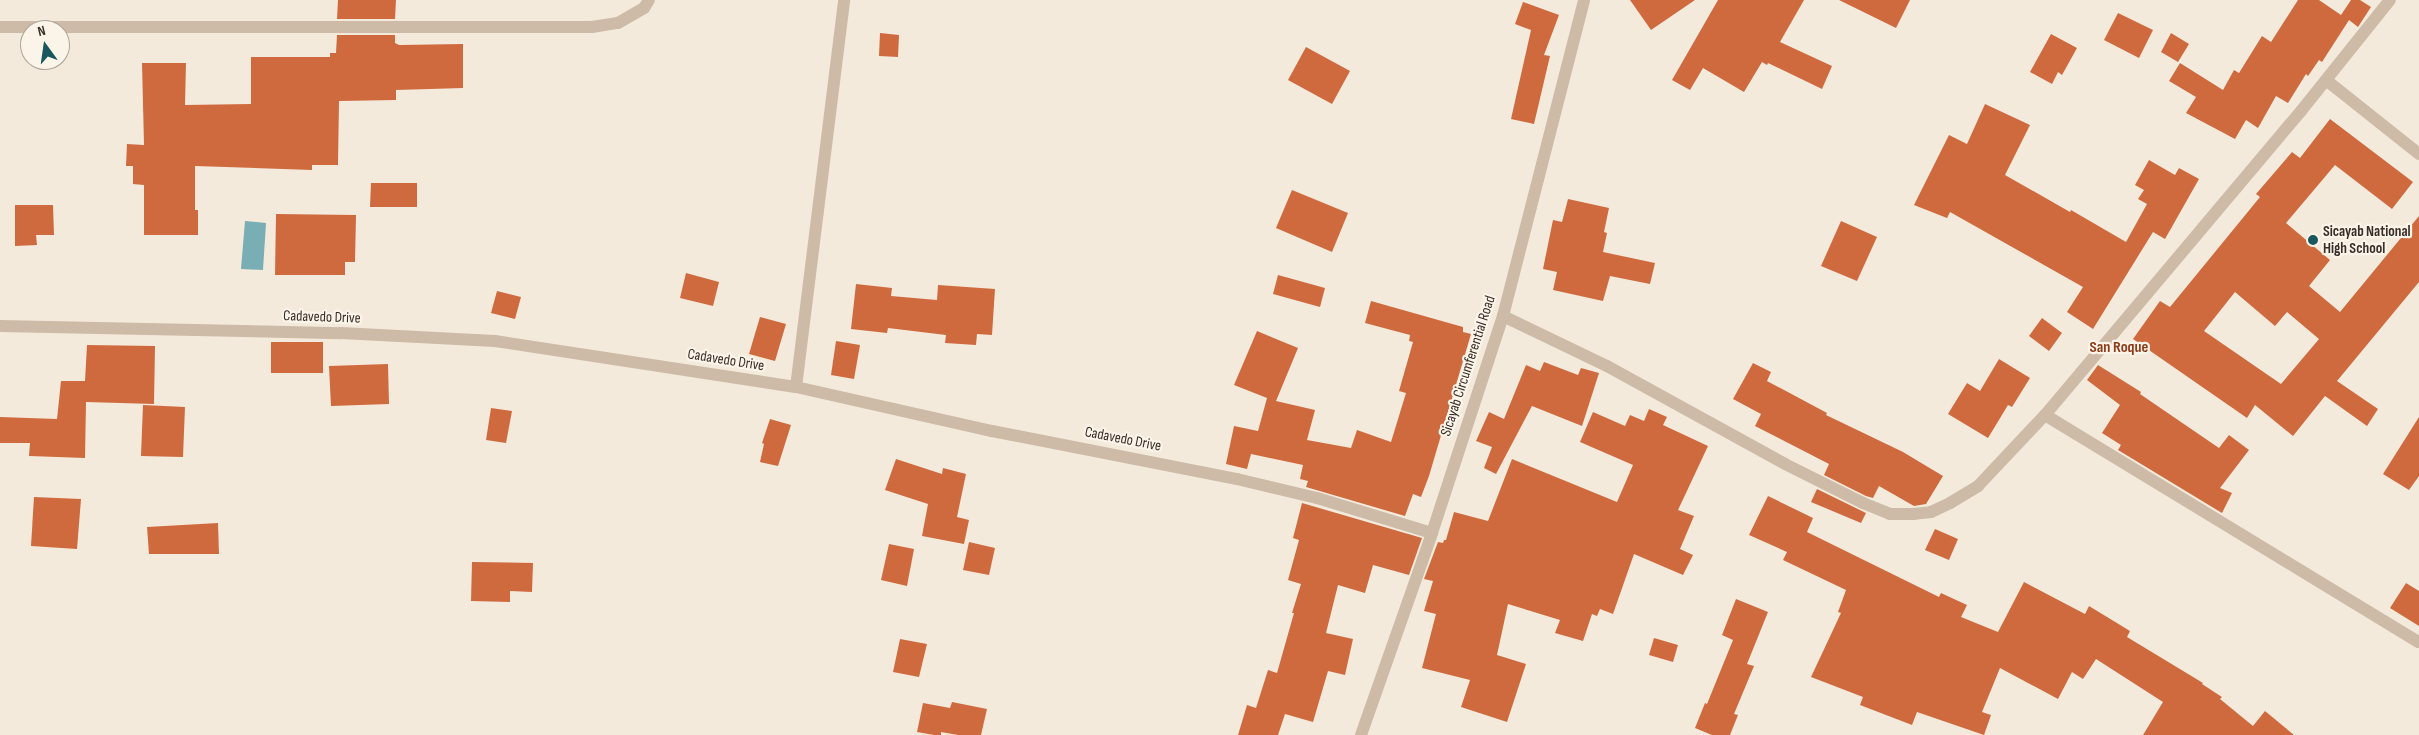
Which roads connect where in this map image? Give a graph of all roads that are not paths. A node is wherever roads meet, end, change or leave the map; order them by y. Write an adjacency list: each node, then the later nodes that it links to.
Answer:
1 (649, 0): 5 (street)
2 (844, 0): 10 (street)
3 (1584, 0): 8 (street, Sicayab Circumferential Road)
4 (2385, 2): 6 (street)
5 (0, 27)
6 (2326, 80): 7 (street); 11 (street)
7 (2419, 154)
8 (1503, 316): 11 (street); 12 (street, Sicayab Circumferential Road)
9 (0, 326): 10 (street, Cadavedo Drive)
10 (796, 387): 12 (street, Cadavedo Drive)
11 (2045, 415): 13 (street)
12 (1432, 533): 14 (street, Sicayab Circumferential Road)
13 (2419, 642)
14 (1361, 735)

